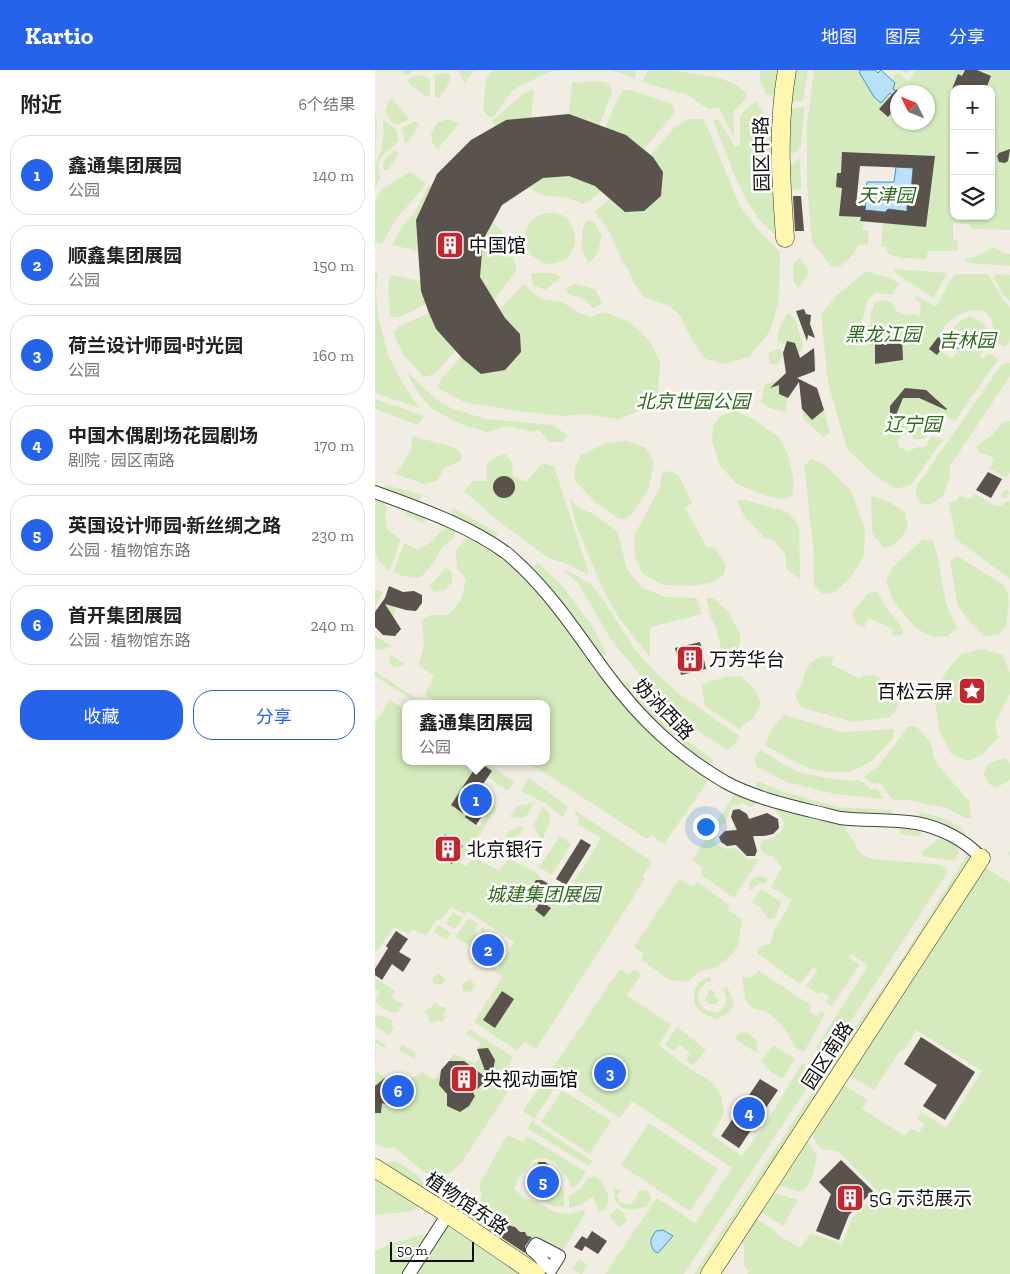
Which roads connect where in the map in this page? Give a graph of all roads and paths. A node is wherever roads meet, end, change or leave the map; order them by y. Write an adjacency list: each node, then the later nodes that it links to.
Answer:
1 (787, 70): 2 (street, 园区中路)
2 (785, 238)
3 (375, 492): 4 (street, 妫汭西路)
4 (981, 858): 9 (street, 园区南路)
5 (375, 1168): 6 (street, 植物馆东路)
6 (448, 1214): 7 (street, 植物馆东路); 8 (street)
7 (543, 1272)
8 (409, 1274)
9 (709, 1274)

